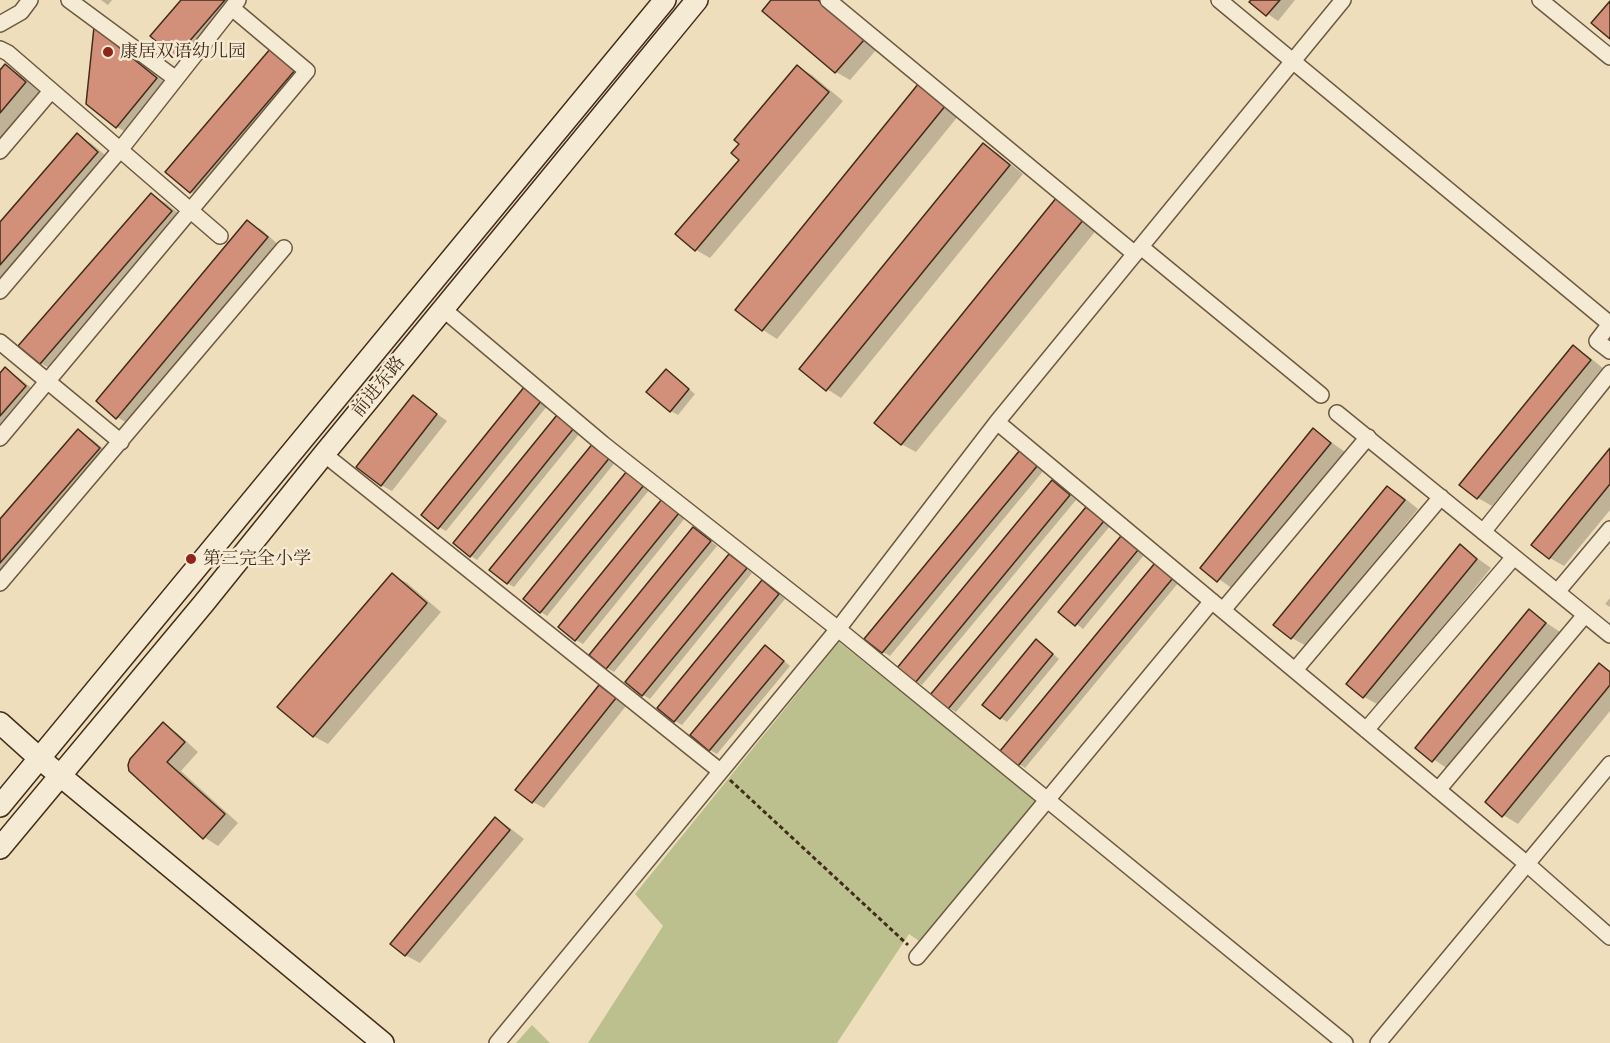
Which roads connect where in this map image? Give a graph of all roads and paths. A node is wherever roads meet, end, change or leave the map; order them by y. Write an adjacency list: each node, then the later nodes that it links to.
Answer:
1 (30, 0): 10 (street)
2 (69, 0): 14 (street)
3 (664, 0): 49 (main road, 前进东路)
4 (697, 0): 23 (main road, 前进东路)
5 (828, 0): 21 (street)
6 (1219, 0): 13 (street)
7 (1343, 0): 13 (street)
8 (1540, 0): 12 (street)
9 (235, 4): 14 (street); 18 (street)
10 (0, 24)
11 (0, 49): 15 (street)
12 (1610, 57)
13 (1293, 61): 21 (street); 24 (street)
14 (176, 80): 16 (street)
15 (51, 90): 16 (street); 17 (street)
16 (120, 150): 18 (street); 22 (street)
17 (0, 151)
18 (191, 211): 19 (street); 28 (street)
19 (220, 236)
20 (284, 248): 34 (street)
21 (1138, 250): 29 (street); 31 (street)
22 (0, 291)
23 (443, 309): 35 (main road, 前进东路); 44 (street)
24 (1610, 324): 26 (street)
25 (0, 342): 28 (street)
26 (1610, 351)
27 (1610, 373): 38 (street)
28 (48, 381): 32 (street); 34 (street)
29 (1321, 395)
30 (1337, 413): 33 (street)
31 (997, 422): 42 (street); 44 (street)
32 (0, 438)
33 (1368, 438): 36 (street); 42 (street)
34 (121, 441): 40 (street)
35 (324, 454): 51 (street); 52 (main road, 前进东路)
36 (1441, 497): 38 (street); 46 (street)
37 (1610, 530): 41 (street)
38 (1483, 532): 39 (street)
39 (1514, 556): 41 (street); 48 (street)
40 (0, 583)
41 (1557, 592): 43 (street)
42 (1217, 606): 46 (street); 54 (street)
43 (1585, 615): 45 (street); 53 (street)
44 (838, 629): 51 (street); 54 (street)
45 (1610, 635)
46 (1295, 670): 48 (street)
47 (0, 723): 49 (main road)
48 (1366, 730): 53 (street)
49 (39, 758): 52 (main road); 55 (main road, 前进东路)
50 (1610, 764): 57 (street)
51 (720, 771): 59 (path); 61 (street)
52 (60, 774): 56 (main road, 前进东路); 60 (main road)
53 (1438, 790): 57 (street)
54 (1047, 800): 59 (street); 62 (street)
55 (0, 806)
56 (0, 848)
57 (1527, 864): 58 (street); 63 (street)
58 (1610, 937)
59 (917, 957)
60 (383, 1043)
61 (497, 1043)
62 (1345, 1043)
63 (1378, 1043)

